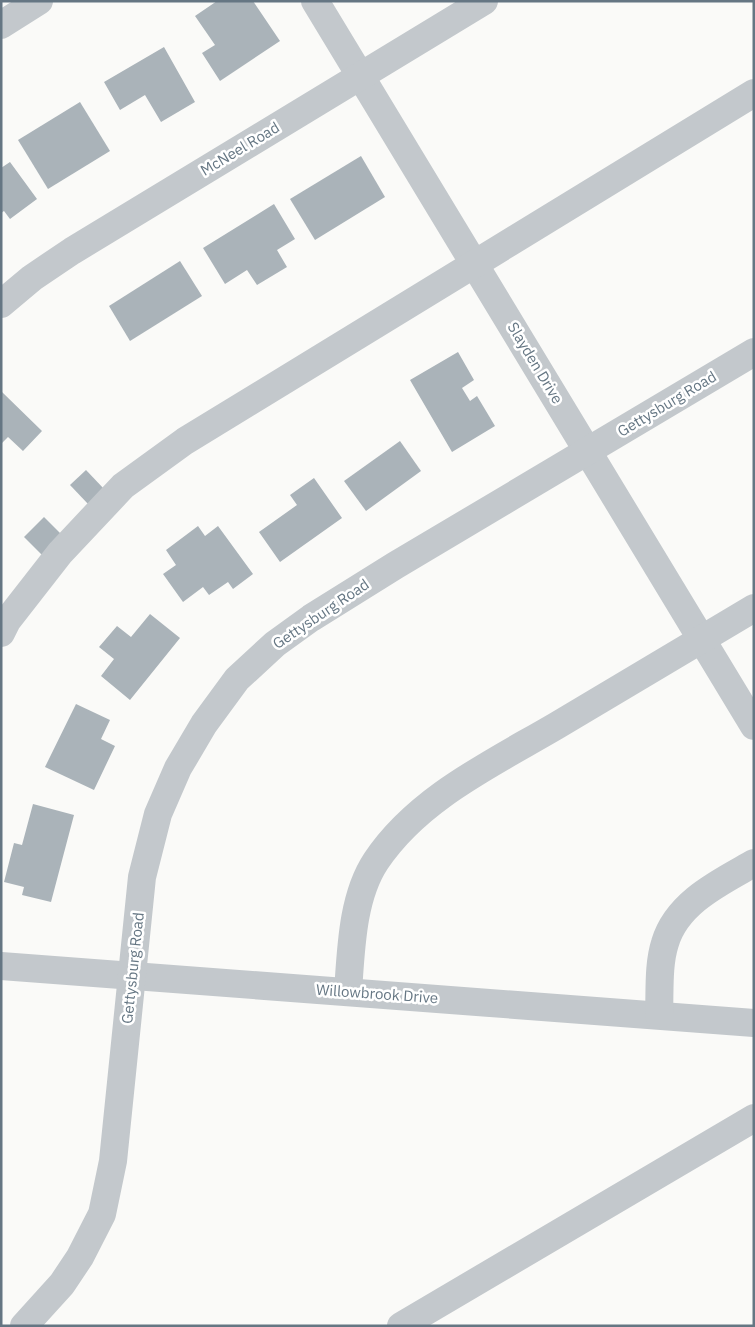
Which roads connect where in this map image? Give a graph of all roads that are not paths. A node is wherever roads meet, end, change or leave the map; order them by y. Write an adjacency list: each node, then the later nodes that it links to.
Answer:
1 (39, 1): 4 (street)
2 (315, 1): 5 (street, Slayden Drive)
3 (484, 1): 5 (street, McNeel Road)
4 (1, 25)
5 (360, 77): 7 (street, Slayden Drive); 8 (street, McNeel Road)
6 (754, 93): 7 (street)
7 (474, 264): 10 (street, Slayden Drive); 12 (street)
8 (1, 304)
9 (754, 352): 10 (street, Gettysburg Road)
10 (588, 451): 13 (street, Slayden Drive); 17 (street, Gettysburg Road)
11 (754, 608): 13 (street)
12 (1, 632)
13 (702, 639): 14 (street, Slayden Drive); 18 (street)
14 (754, 726)
15 (754, 863): 19 (street)
16 (1, 966): 17 (street, Willowbrook Drive)
17 (132, 976): 18 (street, Willowbrook Drive); 22 (street, Gettysburg Road)
18 (348, 992): 19 (street, Willowbrook Drive)
19 (658, 1015): 20 (street, Willowbrook Drive)
20 (754, 1022)
21 (754, 1118): 23 (street)
22 (24, 1326)
23 (402, 1326)

